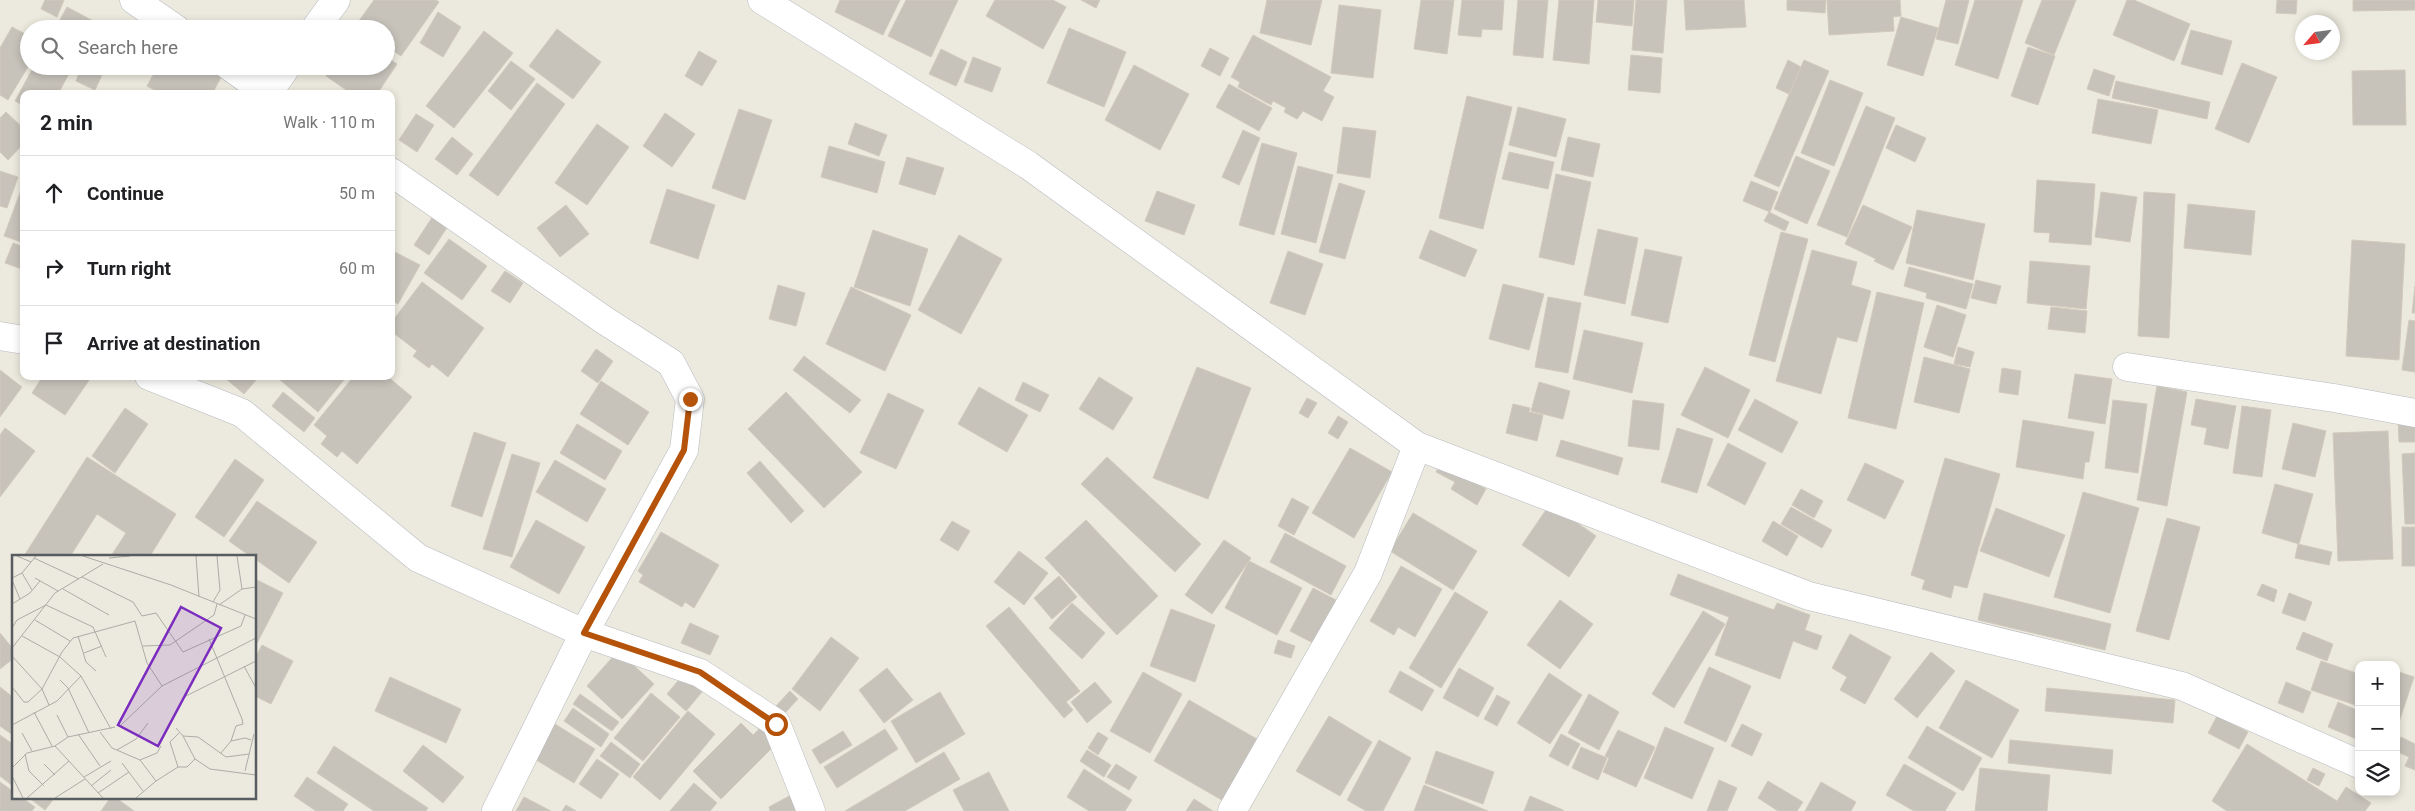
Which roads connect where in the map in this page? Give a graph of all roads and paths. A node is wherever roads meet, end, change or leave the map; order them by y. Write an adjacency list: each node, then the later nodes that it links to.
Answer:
1 (134, 0): 4 (street)
2 (336, 0): 5 (street)
3 (762, 0): 16 (street)
4 (163, 20)
5 (322, 20)
6 (242, 75): 8 (street)
7 (281, 75): 9 (street)
8 (262, 90)
9 (271, 90)
10 (395, 175): 17 (street)
11 (0, 336): 12 (street)
12 (20, 339)
13 (2126, 367): 15 (street)
14 (159, 380): 17 (street)
15 (2415, 413)
16 (1417, 446): 18 (street); 21 (street)
17 (584, 633): 19 (street); 20 (street)
18 (2355, 762)
19 (496, 811)
20 (811, 811)
21 (1232, 811)

